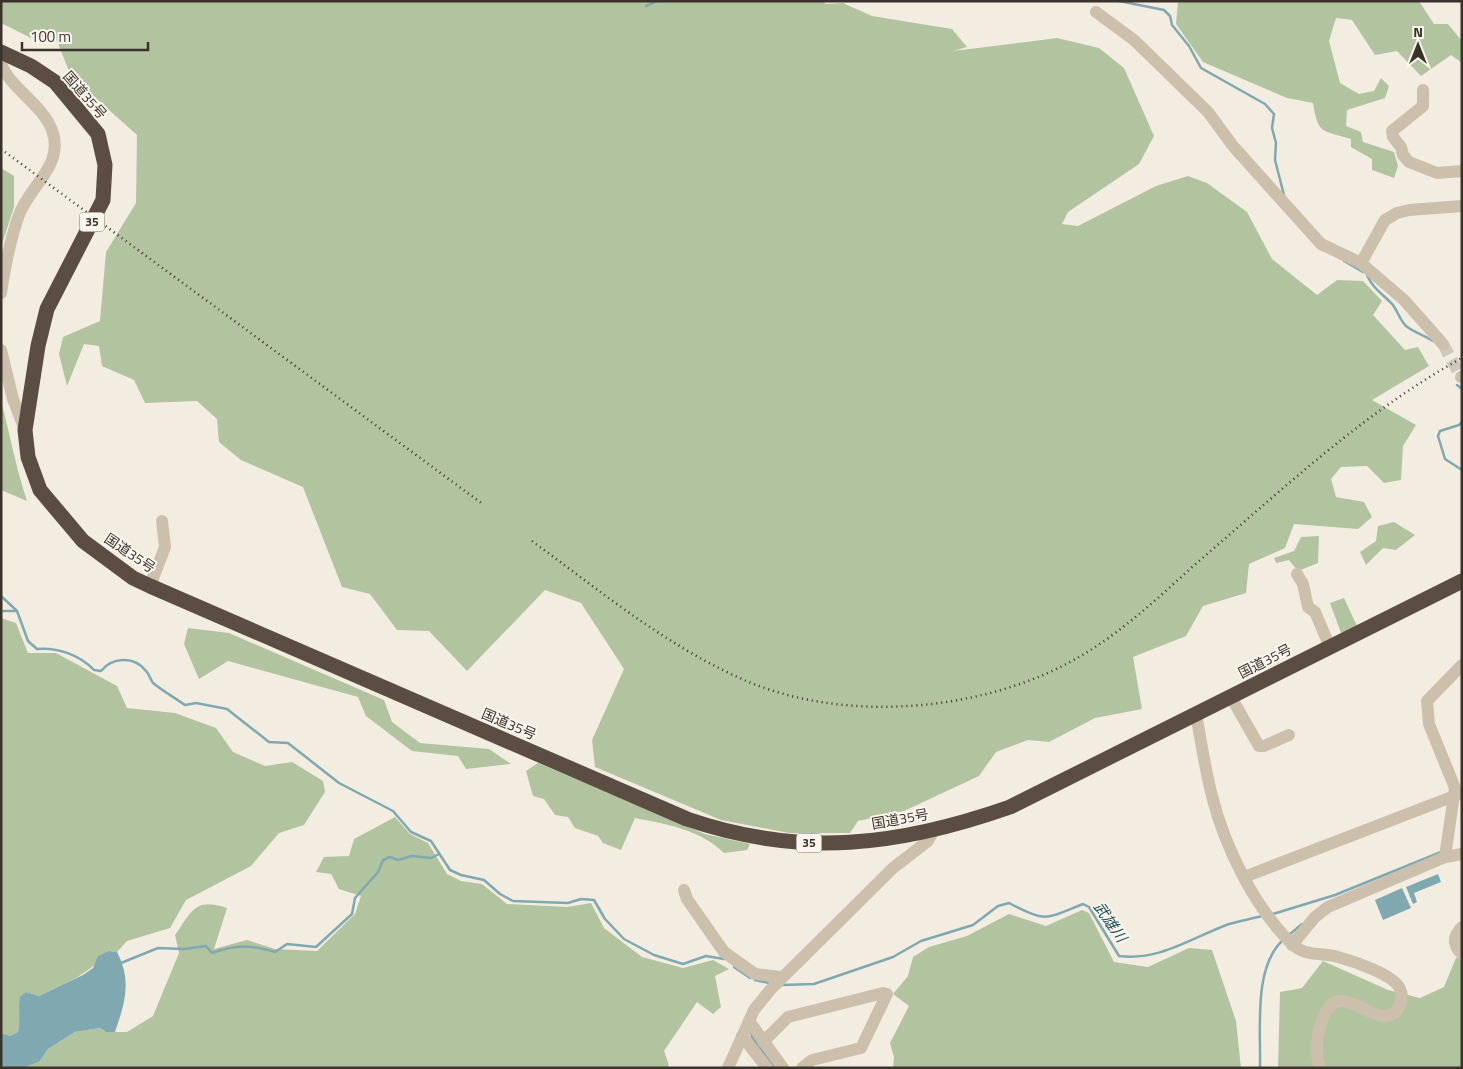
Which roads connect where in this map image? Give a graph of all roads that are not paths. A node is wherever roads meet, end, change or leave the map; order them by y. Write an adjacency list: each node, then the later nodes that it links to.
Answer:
1 (1096, 12): 7 (street)
2 (1, 52): 11 (highway, 国道35号 / 35)
3 (1, 64): 8 (street)
4 (1423, 90): 5 (street)
5 (1462, 171)
6 (1462, 206): 7 (street)
7 (1360, 263): 9 (street)
8 (1, 292)
9 (1443, 344)
10 (1, 350): 11 (street, 35)
11 (26, 430): 15 (highway, 国道35号 / 35)
12 (162, 522): 15 (street)
13 (1298, 574): 16 (street)
14 (1462, 581): 16 (highway, 国道35号 / 35)
15 (150, 586): 22 (highway, 国道35号 / 35)
16 (1330, 647): 18 (highway, 国道35号 / 35)
17 (1462, 665): 21 (street)
18 (1231, 697): 19 (highway, 国道35号 / 35); 20 (street)
19 (1196, 714): 22 (highway, 国道35号 / 35); 25 (street)
20 (1289, 736)
21 (1459, 794): 23 (street); 25 (street)
22 (934, 830): 30 (street)
23 (1445, 851): 24 (street); 28 (street)
24 (1462, 854)
25 (1244, 877): 28 (street)
26 (684, 890): 30 (street)
27 (1462, 927): 29 (street)
28 (1289, 940): 38 (street)
29 (1462, 954)
30 (777, 982): 31 (street)
31 (752, 1025): 32 (street); 33 (street)
32 (742, 1036): 34 (street); 35 (street)
33 (764, 1042): 36 (street); 37 (street)
34 (728, 1068)
35 (767, 1068)
36 (783, 1068)
37 (802, 1068)
38 (1320, 1068)

